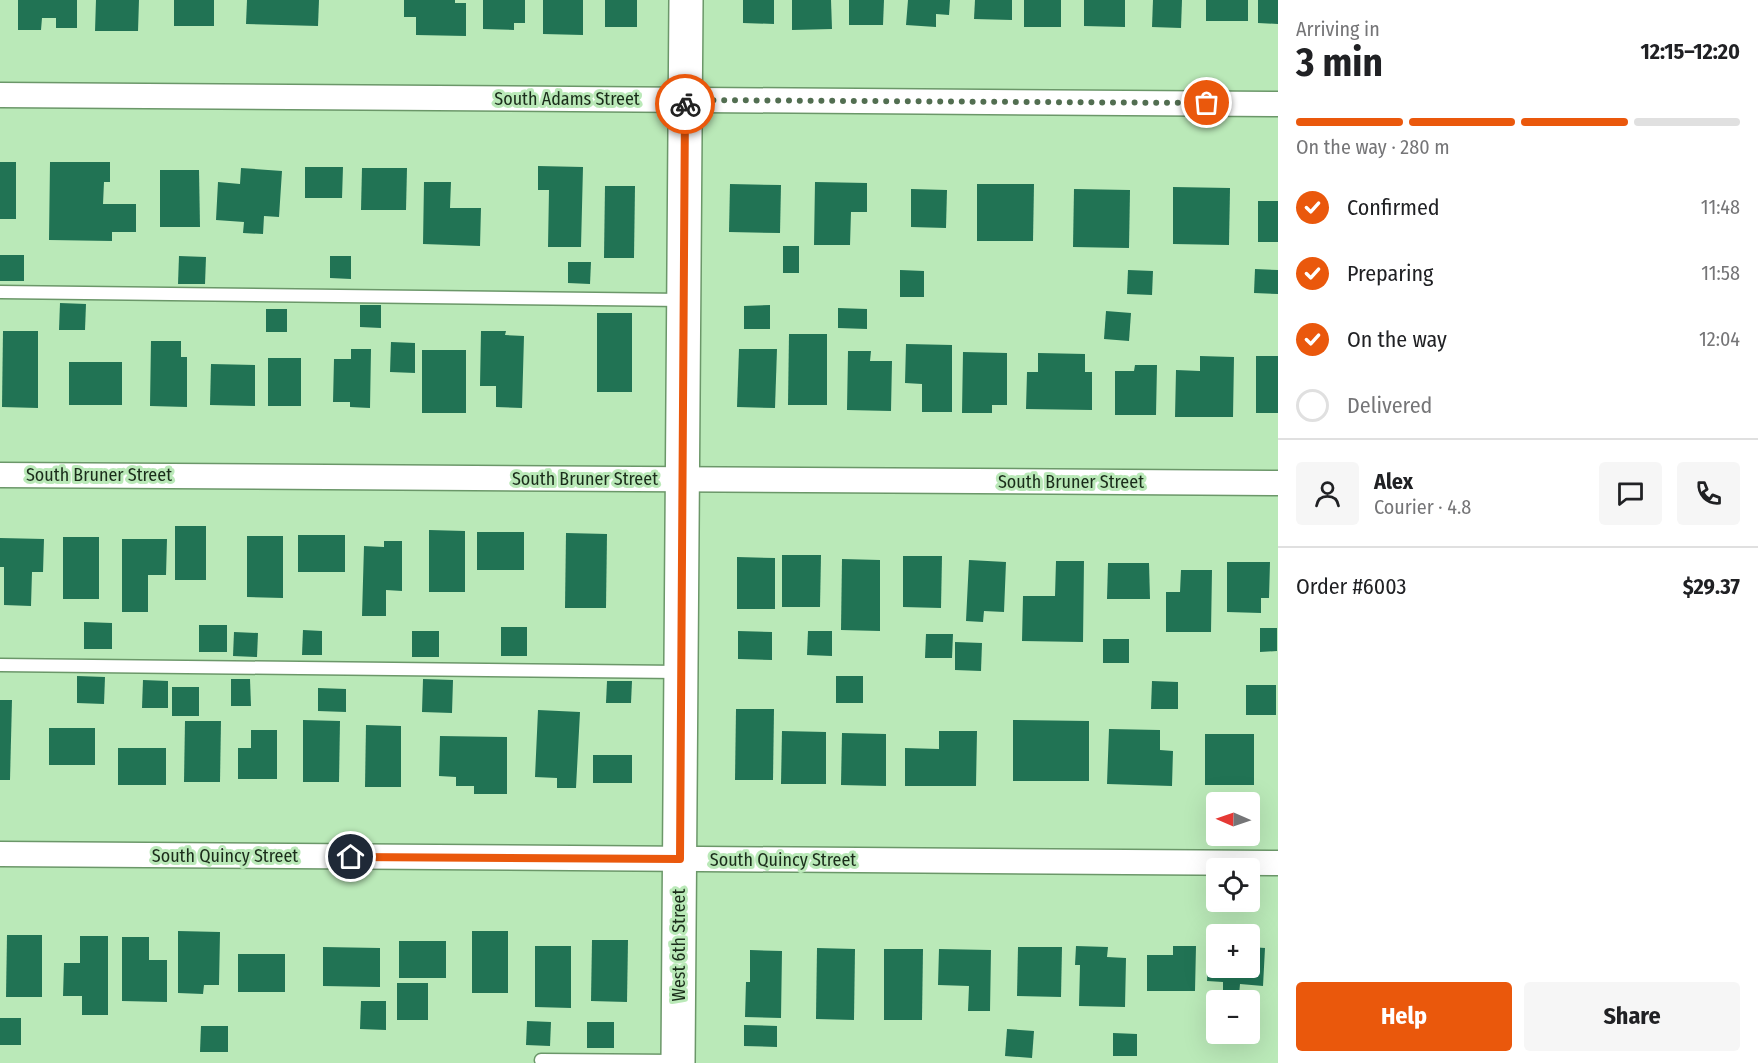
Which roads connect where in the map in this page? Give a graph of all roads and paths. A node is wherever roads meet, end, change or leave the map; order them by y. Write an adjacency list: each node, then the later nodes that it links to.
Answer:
1 (686, 0): 3 (street, West 6th Street)
2 (0, 95): 3 (street, South Adams Street)
3 (685, 100): 4 (street, South Adams Street); 6 (street, West 6th Street)
4 (1278, 104)
5 (0, 292): 6 (lane)
6 (684, 300): 8 (street, West 6th Street)
7 (0, 475): 8 (street, South Bruner Street)
8 (682, 479): 9 (street, South Bruner Street); 11 (street, West 6th Street)
9 (1278, 483)
10 (0, 665): 11 (lane)
11 (681, 672): 13 (street, West 6th Street)
12 (0, 854): 13 (street, South Quincy Street)
13 (680, 859): 14 (street, South Quincy Street); 16 (street, West 6th Street)
14 (1278, 863)
15 (541, 1060): 16 (lane)
16 (678, 1062)

